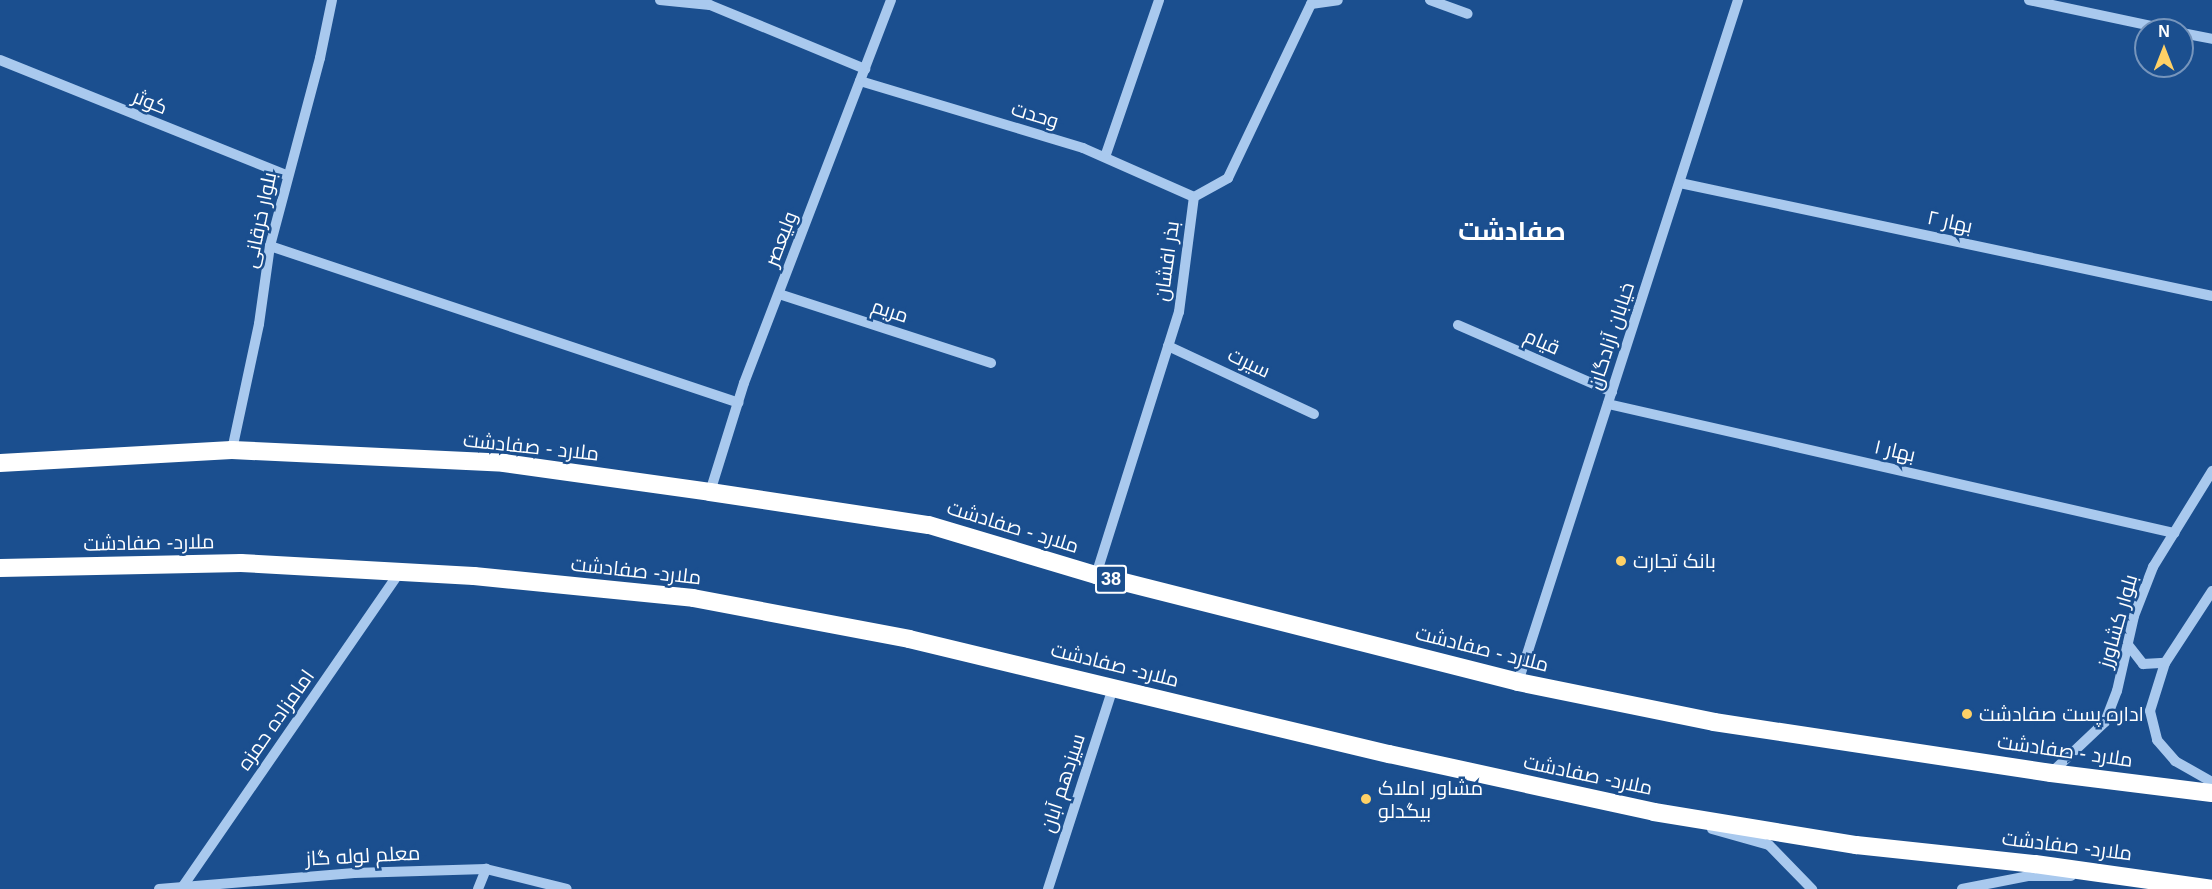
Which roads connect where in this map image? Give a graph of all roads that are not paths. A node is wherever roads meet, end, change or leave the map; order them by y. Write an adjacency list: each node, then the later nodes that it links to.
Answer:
1 (332, 0): 18 (street, بلوار خرقانی)
2 (660, 0): 9 (street)
3 (891, 0): 15 (street, ولیعصر)
4 (1159, 0): 17 (street)
5 (1338, 0): 20 (street, بذر افشان)
6 (1431, 0): 10 (street)
7 (1738, 0): 19 (street, خیابان آزادگان)
8 (2029, 0): 11 (street)
9 (681, 1): 15 (street)
10 (1468, 14)
11 (2134, 22)
12 (2194, 35): 13 (street)
13 (2212, 39)
14 (0, 60): 18 (street, کوثر)
15 (865, 69): 16 (street, ولیعصر)
16 (860, 81): 17 (street, وحدت); 22 (street, ولیعصر)
17 (1105, 157): 20 (street, وحدت)
18 (288, 176): 21 (street, بلوار خرقانی)
19 (1680, 183): 23 (street, بهار ۲); 27 (street, خیابان آزادگان)
20 (1194, 197): 25 (street, بذر افشان)
21 (270, 246): 28 (street); 31 (street, بلوار خرقانی)
22 (778, 294): 26 (street, مریم); 28 (street, ولیعصر)
23 (2212, 296)
24 (1458, 325): 27 (street, قیام)
25 (1168, 346): 30 (street, سیرت); 38 (street, بذر افشان)
26 (991, 363)
27 (1612, 392): 29 (street, خیابان آزادگان)
28 (738, 403): 34 (street, ولیعصر)
29 (1608, 404): 35 (street, بهار ۱); 42 (street, خیابان آزادگان)
30 (1314, 414)
31 (232, 450): 32 (highway, ملارد - صفادشت / 38); 34 (highway, ملارد - صفادشت / 38)
32 (0, 463)
33 (2212, 471): 35 (street, بلوار کشاورز)
34 (710, 492): 38 (highway, ملارد - صفادشت / 38)
35 (2174, 533): 40 (street, بلوار کشاورز)
36 (0, 568): 37 (highway, ملارد- صفادشت)
37 (400, 572): 43 (highway, ملارد- صفادشت); 50 (street, امامزاده حمزه)
38 (1096, 575): 42 (highway, ملارد - صفادشت / 38)
39 (2212, 591): 41 (street)
40 (2128, 646): 41 (street); 44 (street, بلوار کشاورز)
41 (2165, 663): 45 (street)
42 (1518, 682): 44 (highway, ملارد - صفادشت / 38)
43 (1113, 688): 47 (highway, ملارد- صفادشت); 54 (street, سیزدهم آبان)
44 (2051, 773): 46 (highway, ملارد - صفادشت / 38)
45 (2212, 782)
46 (2212, 793)
47 (1654, 812): 49 (highway, ملارد- صفادشت); 55 (street)
48 (486, 869): 50 (street, معلم لوله گاز); 52 (street); 53 (street, معلم لوله گاز)
49 (2131, 877): 56 (street); 57 (highway, ملارد- صفادشت)
50 (182, 888): 51 (street, معلم لوله گاز)
51 (159, 889)
52 (478, 889)
53 (567, 889)
54 (1048, 889)
55 (1812, 889)
56 (1962, 889)
57 (2212, 889)

